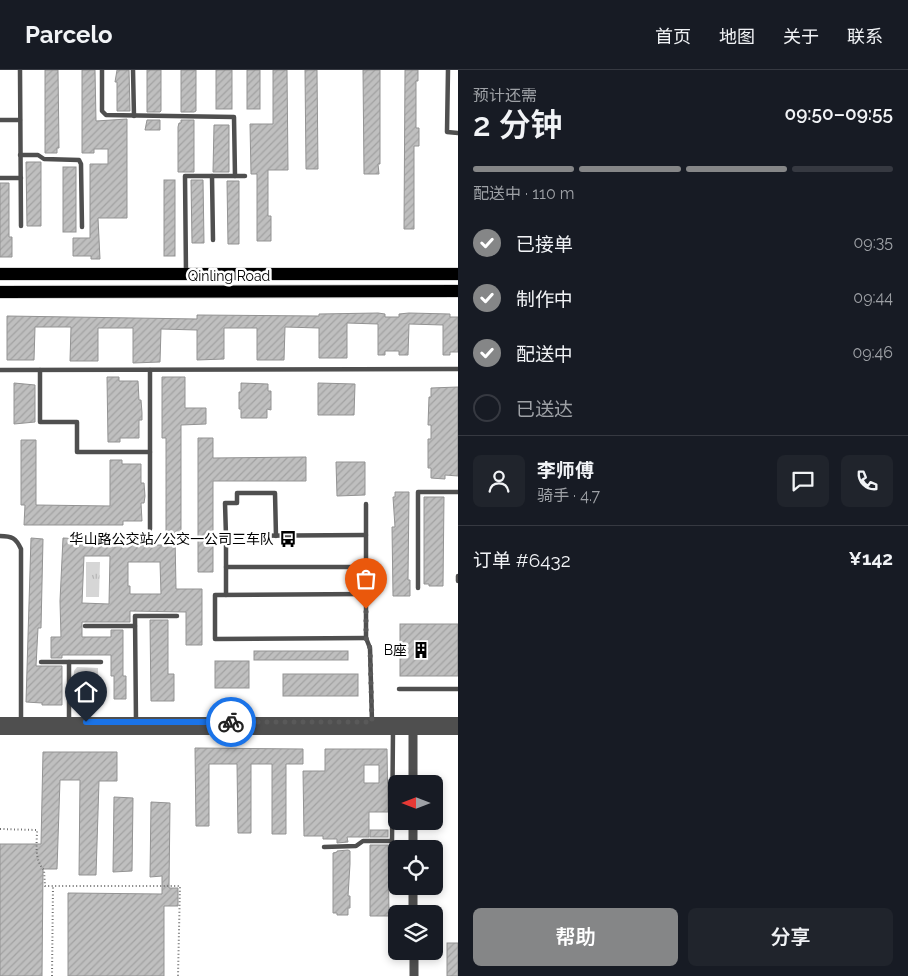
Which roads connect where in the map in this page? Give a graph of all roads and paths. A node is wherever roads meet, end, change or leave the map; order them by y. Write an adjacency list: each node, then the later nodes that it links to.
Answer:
1 (20, 70): 7 (lane)
2 (102, 70): 5 (lane)
3 (133, 70): 5 (lane)
4 (448, 70): 8 (lane)
5 (134, 116): 11 (lane)
6 (0, 120): 7 (lane)
7 (20, 120): 9 (lane)
8 (458, 133)
9 (20, 155): 14 (lane); 16 (lane)
10 (212, 176): 11 (lane); 17 (lane); 19 (lane)
11 (235, 176): 12 (lane)
12 (245, 176)
13 (0, 178): 14 (lane)
14 (21, 178): 15 (lane)
15 (21, 226)
16 (82, 227)
17 (213, 240)
18 (0, 274): 19 (main road, Qinling Road)
19 (186, 274): 20 (main road, Qinling Road)
20 (458, 274)
21 (458, 291): 22 (main road, Qinling Road)
22 (0, 292)
23 (458, 369): 26 (lane)
24 (0, 370): 25 (lane)
25 (40, 370): 26 (lane); 27 (lane)
26 (150, 370): 27 (lane)
27 (150, 452): 30 (lane)
28 (458, 492): 39 (lane)
29 (366, 504): 31 (lane)
30 (150, 529)
31 (366, 535): 34 (lane); 36 (lane)
32 (0, 536): 52 (lane)
33 (226, 536): 34 (lane); 34 (lane); 35 (lane)
34 (276, 536)
35 (226, 567): 36 (lane); 41 (lane)
36 (366, 567): 40 (lane)
37 (458, 576): 38 (lane)
38 (458, 581)
39 (418, 588)
40 (366, 594): 41 (lane); 45 (lane)
41 (226, 595): 45 (lane)
42 (177, 616): 44 (lane)
43 (85, 626): 44 (lane)
44 (135, 626): 54 (lane)
45 (366, 638): 55 (lane)
46 (40, 662): 47 (lane)
47 (69, 662): 48 (lane); 53 (lane)
48 (101, 662)
49 (400, 689): 50 (lane)
50 (458, 689)
51 (0, 722): 52 (street)
52 (21, 722): 53 (street)
53 (69, 722): 54 (street)
54 (136, 722): 55 (street)
55 (372, 722): 56 (street)
56 (458, 722)
57 (0, 730): 58 (street)
58 (393, 730): 59 (street); 63 (lane)
59 (413, 730): 60 (street); 61 (street)
60 (458, 730)
61 (413, 775)
62 (0, 829): 64 (path)
63 (324, 847)
64 (53, 886): 66 (path); 67 (path)
65 (414, 960): 68 (street)
66 (52, 976)
67 (178, 976)
68 (414, 976)

